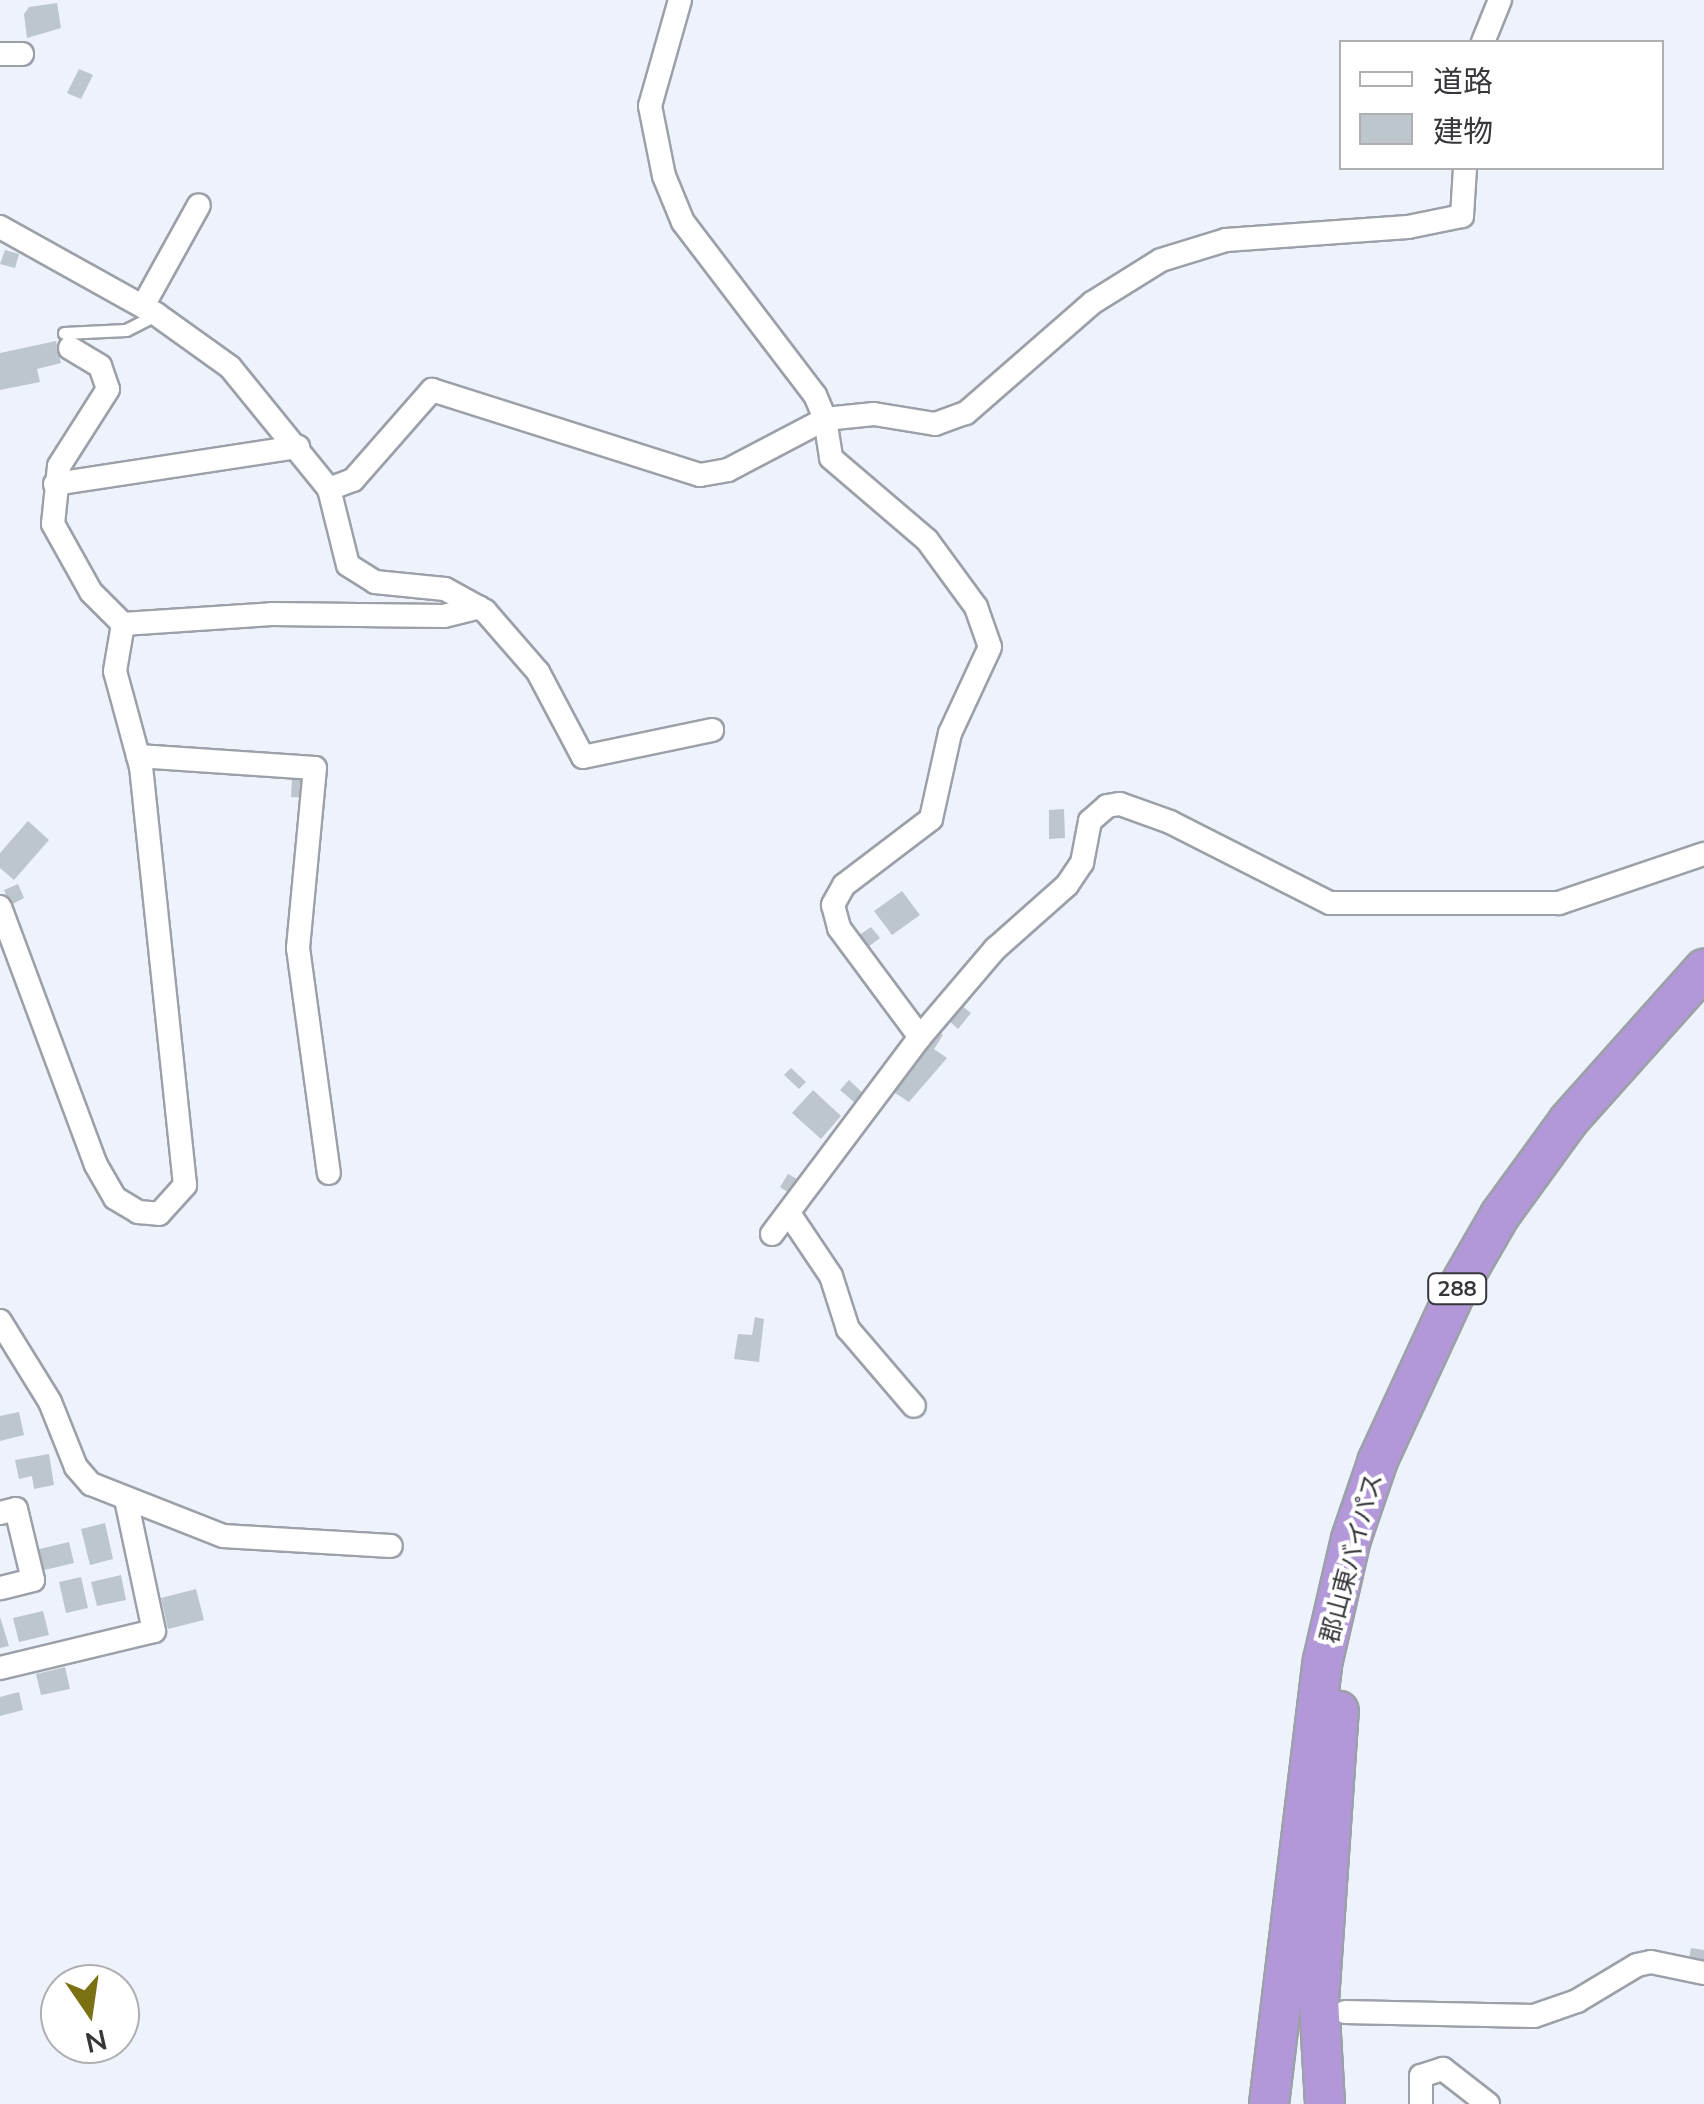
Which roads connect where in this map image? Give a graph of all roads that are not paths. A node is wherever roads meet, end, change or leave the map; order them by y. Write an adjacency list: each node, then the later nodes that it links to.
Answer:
1 (680, 0): 9 (street)
2 (1500, 0): 3 (street)
3 (1484, 40)
4 (1465, 170): 9 (street)
5 (199, 205): 7 (street)
6 (0, 227): 7 (street)
7 (150, 310): 8 (lane); 10 (street)
8 (67, 340): 11 (street)
9 (826, 419): 12 (street); 22 (street)
10 (298, 447): 11 (street); 12 (street)
11 (55, 484): 14 (street)
12 (329, 489): 13 (street)
13 (479, 607): 14 (street); 15 (street)
14 (124, 624): 16 (street)
15 (712, 730)
16 (138, 756): 18 (street); 23 (street)
17 (1704, 854): 22 (street)
18 (0, 907)
19 (1704, 969): 21 (highway, 郡山東バイパス / 288)
20 (1704, 987): 21 (highway, 郡山東バイパス / 288)
21 (1646, 1029): 32 (highway, 郡山東バイパス / 288)
22 (920, 1037): 24 (street)
23 (329, 1173)
24 (790, 1215): 25 (street); 27 (street)
25 (772, 1234)
26 (0, 1321): 28 (street)
27 (914, 1406)
28 (126, 1499): 30 (street); 34 (street)
29 (0, 1512): 31 (street)
30 (391, 1546)
31 (0, 1588)
32 (1339, 1589): 33 (highway, 郡山東バイパス / 288); 39 (highway)
33 (1323, 1660): 37 (highway); 38 (highway, 郡山東バイパス / 288)
34 (0, 1668)
35 (1704, 1973): 36 (street)
36 (1345, 2012)
37 (1248, 2104)
38 (1269, 2104)
39 (1325, 2104)
40 (1421, 2104): 41 (street)
41 (1488, 2104)

